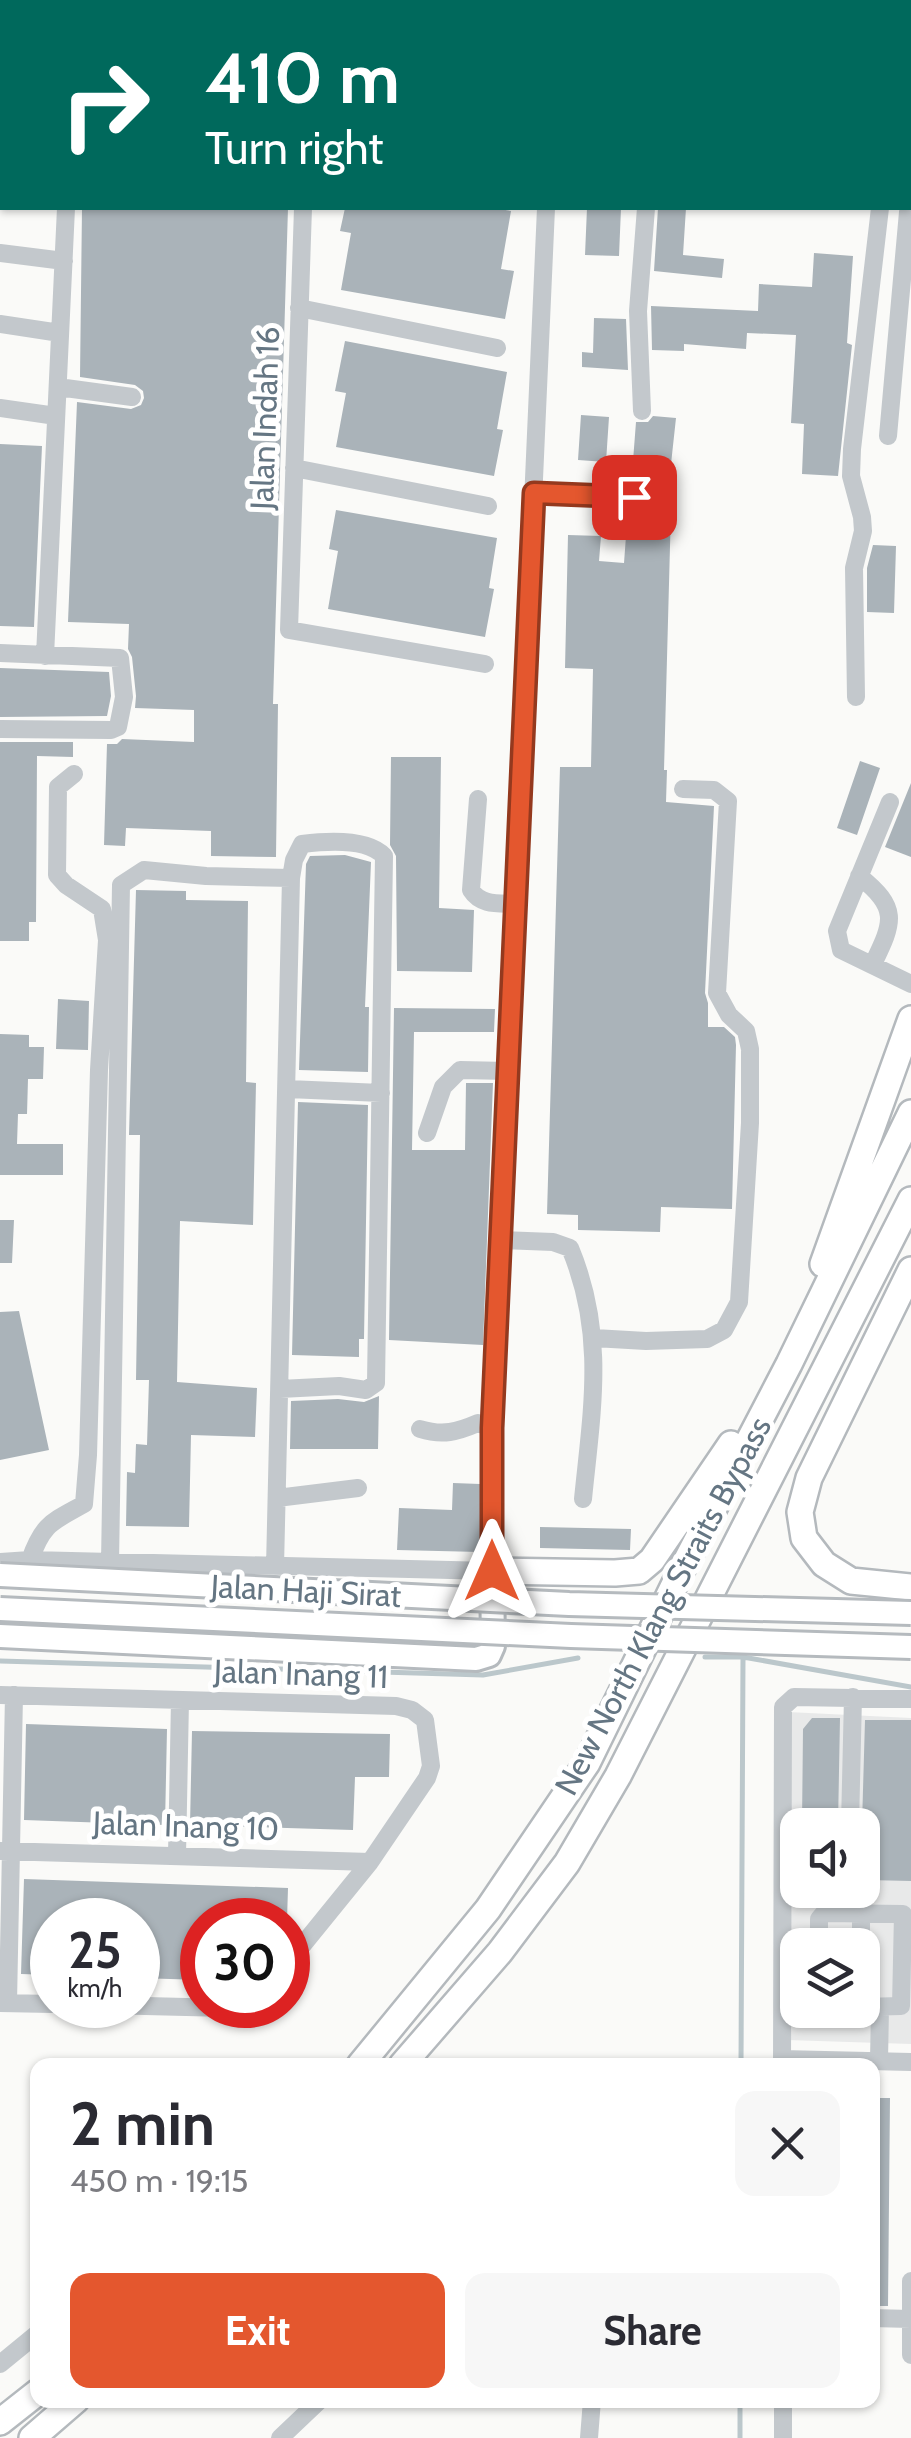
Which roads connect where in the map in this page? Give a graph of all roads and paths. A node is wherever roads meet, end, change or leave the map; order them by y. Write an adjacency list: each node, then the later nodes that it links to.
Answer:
1 (66, 210): 8 (street)
2 (303, 210): 9 (street, Jalan Indah 16)
3 (546, 210): 20 (street)
4 (646, 210): 16 (street)
5 (878, 210): 26 (street)
6 (909, 212): 18 (street)
7 (0, 253): 8 (street)
8 (64, 262): 11 (street)
9 (299, 308): 12 (street); 19 (street, Jalan Indah 16)
10 (0, 324): 11 (street)
11 (60, 333): 13 (street)
12 (497, 348)
13 (58, 387): 14 (street); 17 (street)
14 (132, 397)
15 (0, 408): 17 (street)
16 (642, 411)
17 (56, 416): 24 (street)
18 (888, 436)
19 (294, 468): 22 (street); 25 (street, Jalan Indah 16)
20 (534, 493): 21 (street); 34 (street)
21 (634, 497)
22 (488, 506)
23 (0, 653): 24 (street)
24 (45, 656): 27 (street)
25 (485, 664)
26 (856, 698)
27 (0, 728)
28 (74, 774): 56 (street)
29 (683, 789): 47 (street)
30 (478, 799): 34 (street)
31 (890, 802): 32 (street)
32 (859, 876): 35 (street); 35 (street)
33 (291, 878): 39 (street); 40 (street); 58 (street)
34 (516, 904): 38 (street)
35 (873, 964): 36 (street)
36 (911, 984)
37 (911, 1019): 48 (highway)
38 (508, 1071): 42 (street); 44 (street)
39 (288, 1089): 40 (street); 49 (street)
40 (381, 1093): 49 (street)
41 (911, 1112): 48 (highway, New North Klang Straits Bypass)
42 (426, 1132)
43 (911, 1200): 50 (highway, New North Klang Straits Bypass)
44 (502, 1240): 47 (street); 51 (street)
45 (911, 1249): 50 (highway)
46 (911, 1270): 62 (highway)
47 (594, 1338): 55 (street)
48 (784, 1374): 60 (highway); 84 (highway, New North Klang Straits Bypass)
49 (280, 1389): 54 (street)
50 (802, 1410): 85 (highway, New North Klang Straits Bypass)
51 (492, 1428): 52 (street); 60 (street)
52 (420, 1429)
53 (358, 1488): 54 (street)
54 (277, 1498): 59 (street)
55 (583, 1500)
56 (30, 1560): 57 (street); 58 (street)
57 (0, 1562)
58 (110, 1562): 59 (street)
59 (275, 1568): 60 (street)
60 (492, 1571): 65 (main road)
61 (0, 1575): 64 (main road, Jalan Haji Sirat, bridge)
62 (911, 1586)
63 (0, 1609): 66 (main road, Jalan Haji Sirat, bridge)
64 (911, 1613)
65 (0, 1636)
66 (911, 1647)
67 (7, 1695): 70 (street, Jalan Inang 11); 72 (street)
68 (852, 1696): 69 (street); 71 (street); 86 (street)
69 (911, 1699)
70 (180, 1700): 73 (street); 74 (street, Jalan Inang 11)
71 (850, 1808)
72 (6, 1851): 73 (street, Jalan Inang 10); 80 (street)
73 (177, 1856): 74 (street, Jalan Inang 10)
74 (370, 1862): 79 (street, Jalan Inang 11)
75 (862, 1914): 76 (street); 77 (street); 78 (street)
76 (907, 1914): 82 (street)
77 (820, 1928)
78 (862, 1928)
79 (310, 1936)
80 (4, 2003): 81 (street)
81 (30, 2004)
82 (880, 2008)
83 (874, 2028): 87 (street)
84 (366, 2058)
85 (408, 2058)
86 (782, 2058)
87 (878, 2058)
88 (880, 2062): 89 (street)
89 (911, 2062)
90 (911, 2282): 92 (street)
91 (880, 2318): 92 (street)
92 (911, 2319): 94 (street)
93 (30, 2340): 95 (street)
94 (911, 2356)
95 (0, 2364)
96 (30, 2398): 101 (highway)
97 (67, 2408): 102 (highway)
98 (312, 2408): 103 (street)
99 (592, 2408): 104 (street)
100 (783, 2408): 105 (street)
101 (0, 2422)
102 (32, 2438)
103 (280, 2438)
104 (590, 2438)
105 (782, 2438)

